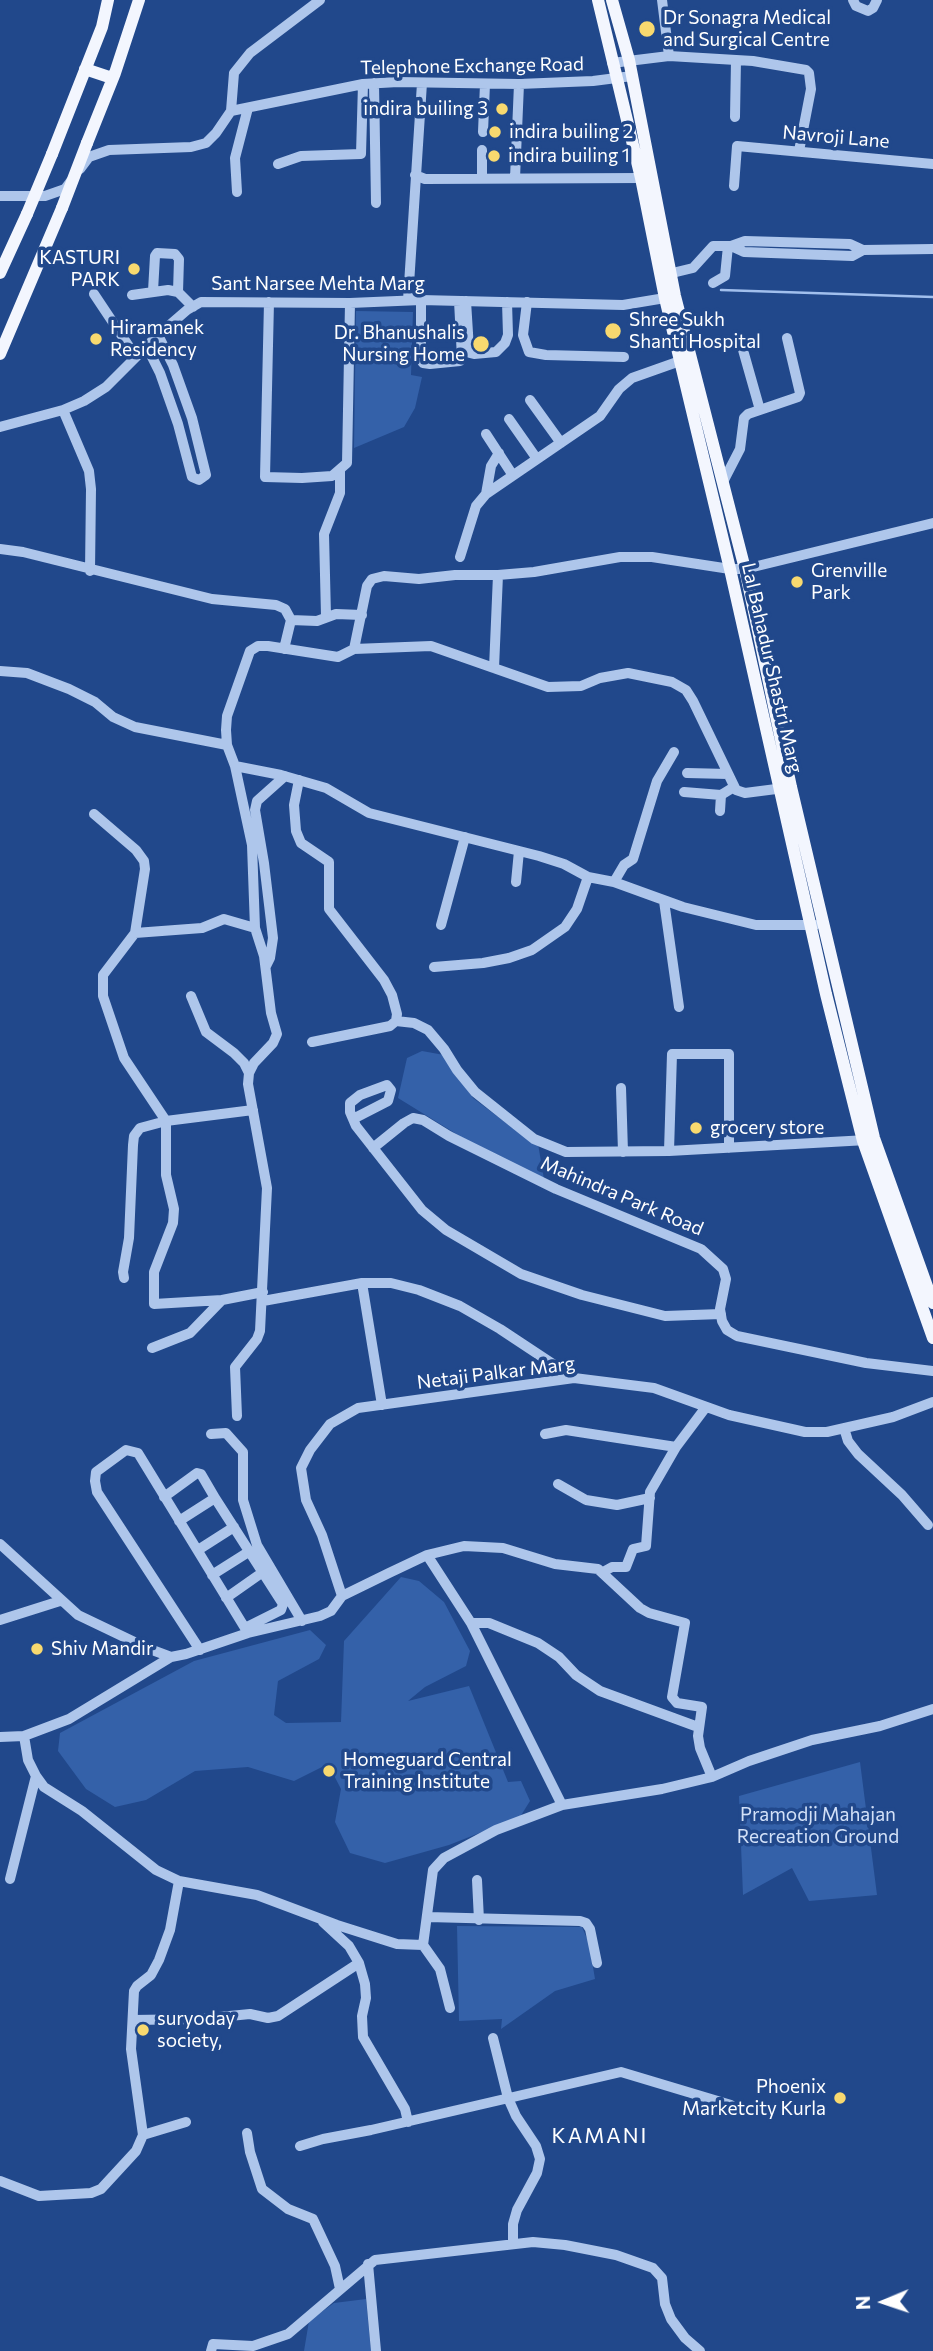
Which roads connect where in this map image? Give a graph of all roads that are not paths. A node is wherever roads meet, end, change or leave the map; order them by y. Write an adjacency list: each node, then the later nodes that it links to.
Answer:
1 (108, 0): 13 (main road)
2 (139, 0): 15 (main road)
3 (320, 0): 22 (street)
4 (598, 0): 12 (main road, Lal Bahadur Shastri Marg)
5 (612, 0): 10 (main road, Lal Bahadur Shastri Marg)
6 (662, 0): 9 (street)
7 (853, 0): 8 (street)
8 (877, 0)
9 (669, 56): 10 (street); 11 (street)
10 (629, 60): 12 (street); 14 (main road, Lal Bahadur Shastri Marg)
11 (736, 60): 23 (street); 26 (street)
12 (612, 63): 16 (main road, Lal Bahadur Shastri Marg)
13 (85, 69): 15 (main road); 44 (main road, bridge)
14 (632, 76): 16 (street, Telephone Exchange Road); 45 (main road, Lal Bahadur Shastri Marg)
15 (112, 78): 63 (main road, bridge)
16 (616, 78): 20 (street, Telephone Exchange Road); 32 (main road, Lal Bahadur Shastri Marg)
17 (422, 82): 18 (street, Telephone Exchange Road); 19 (street, Telephone Exchange Road); 29 (street)
18 (368, 84): 21 (street, Telephone Exchange Road); 27 (street); 36 (street)
19 (485, 84): 20 (street, Telephone Exchange Road); 24 (street)
20 (519, 84): 31 (street)
21 (248, 108): 22 (street, Telephone Exchange Road); 34 (street)
22 (231, 111): 35 (street)
23 (735, 117)
24 (483, 132)
25 (482, 150): 30 (street)
26 (799, 151): 28 (street, Navroji Lane); 33 (street, Navroji Lane)
27 (278, 164)
28 (933, 164)
29 (415, 175): 30 (street); 52 (street)
30 (482, 178): 31 (street)
31 (515, 178): 32 (street)
32 (641, 178): 45 (main road, Lal Bahadur Shastri Marg)
33 (734, 186)
34 (237, 192)
35 (0, 196)
36 (376, 203)
37 (753, 241): 38 (street); 39 (street); 42 (street)
38 (789, 242): 41 (street); 43 (street)
39 (730, 246): 42 (street); 45 (street); 46 (street)
40 (933, 249): 41 (street)
41 (863, 250): 43 (street)
42 (753, 252): 43 (street)
43 (788, 254)
44 (0, 273)
45 (666, 274): 51 (main road, Lal Bahadur Shastri Marg)
46 (713, 283)
47 (153, 291): 48 (street); 48 (street); 50 (street)
48 (178, 292): 59 (street)
49 (94, 294): 65 (street)
50 (132, 295)
51 (670, 297): 57 (street, Sant Narsee Mehta Marg); 67 (main road, Lal Bahadur Shastri Marg); 79 (main road, Lal Bahadur Shastri Marg)
52 (408, 300): 53 (street, Sant Narsee Mehta Marg); 58 (street, Sant Narsee Mehta Marg)
53 (421, 300): 54 (street, Sant Narsee Mehta Marg); 54 (street)
54 (463, 301): 56 (street, Sant Narsee Mehta Marg); 56 (street)
55 (269, 302): 58 (street, Sant Narsee Mehta Marg); 59 (street, Sant Narsee Mehta Marg); 77 (street)
56 (507, 302): 57 (street, Sant Narsee Mehta Marg)
57 (527, 302): 66 (street)
58 (350, 303): 77 (street)
59 (193, 307): 60 (street, Sant Narsee Mehta Marg)
60 (158, 335): 62 (street, Sant Narsee Mehta Marg); 62 (street)
61 (787, 338): 70 (street)
62 (147, 347): 65 (street, Sant Narsee Mehta Marg)
63 (1, 348)
64 (743, 350): 70 (street)
65 (136, 357): 69 (street, Sant Narsee Mehta Marg)
66 (624, 357)
67 (680, 361): 74 (street); 84 (main road, Lal Bahadur Shastri Marg)
68 (530, 400): 74 (street)
69 (63, 410): 72 (street, Sant Narsee Mehta Marg); 86 (street)
70 (760, 410): 79 (street)
71 (509, 419): 76 (street)
72 (0, 427)
73 (486, 434): 75 (street)
74 (561, 443): 76 (street)
75 (499, 453): 78 (street); 80 (street)
76 (537, 459): 78 (street)
77 (340, 471): 89 (street)
78 (512, 474): 80 (street)
79 (724, 480): 85 (main road, Lal Bahadur Shastri Marg)
80 (486, 494): 83 (street)
81 (933, 523): 85 (street)
82 (0, 550): 86 (street)
83 (460, 557)
84 (730, 569): 85 (street); 87 (street); 92 (main road, Lal Bahadur Shastri Marg)
85 (745, 569): 90 (main road, Lal Bahadur Shastri Marg)
86 (90, 570): 91 (street)
87 (498, 575): 88 (street); 95 (street)
88 (362, 615): 89 (street); 94 (street)
89 (326, 616): 91 (street)
90 (756, 617): 92 (main road); 97 (main road, Lal Bahadur Shastri Marg)
91 (291, 620): 93 (street)
92 (741, 621): 97 (main road, Lal Bahadur Shastri Marg)
93 (284, 649): 94 (street); 98 (street)
94 (355, 649): 95 (street)
95 (494, 668): 102 (street)
96 (0, 671): 98 (street)
97 (770, 716): 106 (main road, Lal Bahadur Shastri Marg)
98 (227, 744): 100 (street)
99 (674, 752): 115 (street)
100 (235, 766): 103 (street); 119 (street)
101 (687, 773): 102 (street)
102 (729, 774): 105 (street)
103 (285, 776): 104 (street); 121 (street)
104 (299, 780): 111 (street); 125 (street)
105 (734, 787): 106 (street); 108 (street)
106 (786, 788): 118 (main road, Lal Bahadur Shastri Marg)
107 (684, 792): 108 (street)
108 (721, 795): 109 (street)
109 (720, 811)
110 (94, 814): 120 (street)
111 (465, 837): 112 (street); 117 (street)
112 (519, 851): 113 (street); 114 (street)
113 (588, 877): 115 (street); 122 (street)
114 (516, 882)
115 (614, 883): 116 (street)
116 (664, 901): 118 (street); 124 (street)
117 (441, 925)
118 (817, 925): 132 (main road, Lal Bahadur Shastri Marg)
119 (255, 928): 120 (street); 121 (street)
120 (135, 933): 131 (street)
121 (265, 966): 127 (street)
122 (434, 967)
123 (191, 996): 127 (street)
124 (678, 1007)
125 (396, 1021): 126 (street); 135 (street)
126 (312, 1042)
127 (248, 1073): 129 (street)
128 (621, 1088): 135 (street)
129 (253, 1110): 131 (street); 140 (street)
130 (353, 1119): 133 (street)
131 (166, 1121): 138 (street); 141 (street)
132 (868, 1139): 134 (street); 137 (main road, Lal Bahadur Shastri Marg)
133 (373, 1147): 143 (street); 143 (street, Mahindra Park Road)
134 (729, 1148): 136 (street); 136 (street)
135 (623, 1152): 136 (street)
136 (670, 1152)
137 (913, 1264): 142 (main road, Lal Bahadur Shastri Marg); 144 (main road, Lal Bahadur Shastri Marg)
138 (124, 1278)
139 (362, 1283): 140 (street); 147 (street); 149 (street)
140 (263, 1296): 141 (street); 151 (street)
141 (222, 1300): 145 (street)
142 (933, 1303)
143 (720, 1314): 146 (street)
144 (933, 1338)
145 (152, 1348)
146 (933, 1371)
147 (574, 1378): 149 (street, Netaji Palkar Marg); 150 (street, Netaji Palkar Marg)
148 (933, 1402): 152 (street, Netaji Palkar Marg)
149 (382, 1405): 170 (street, Netaji Palkar Marg)
150 (706, 1407): 152 (street, Netaji Palkar Marg); 155 (street)
151 (237, 1416)
152 (844, 1428): 161 (street)
153 (211, 1434): 174 (street)
154 (545, 1434): 155 (street)
155 (676, 1447): 159 (street)
156 (558, 1484): 159 (street)
157 (164, 1497): 158 (street); 160 (street); 177 (street)
158 (215, 1497): 160 (street); 162 (street)
159 (650, 1498): 168 (street)
160 (179, 1521): 164 (street)
161 (928, 1525)
162 (234, 1527): 164 (street); 165 (street)
163 (0, 1544): 172 (street)
164 (198, 1550): 169 (street)
165 (250, 1552): 167 (street); 169 (street)
166 (427, 1555): 168 (street); 170 (street); 175 (street)
167 (263, 1572): 171 (street); 176 (street)
168 (603, 1572): 180 (street)
169 (212, 1575): 171 (street)
170 (342, 1597): 174 (street)
171 (226, 1598): 176 (street)
172 (60, 1601): 173 (street); 178 (street)
173 (0, 1620)
174 (302, 1621): 176 (street)
175 (471, 1623): 180 (street); 185 (street)
176 (247, 1631): 177 (street)
177 (200, 1650): 178 (street)
178 (171, 1657): 181 (street)
179 (933, 1709): 184 (street)
180 (698, 1727): 184 (street)
181 (24, 1736): 182 (street); 183 (street)
182 (0, 1737)
183 (36, 1776): 186 (street); 188 (street)
184 (712, 1777): 185 (street)
185 (562, 1805): 189 (street)
186 (10, 1879)
187 (477, 1880): 191 (street)
188 (179, 1881): 190 (street); 196 (street)
189 (428, 1917): 191 (street); 192 (street)
190 (318, 1918): 192 (street); 193 (street)
191 (478, 1920): 194 (street)
192 (423, 1945): 195 (street)
193 (359, 1963): 196 (street); 201 (street)
194 (597, 1963)
195 (450, 2008)
196 (133, 2020): 203 (street)
197 (493, 2038): 198 (street)
198 (508, 2098): 199 (street); 201 (street); 206 (street)
199 (731, 2105)
200 (186, 2122): 203 (street)
201 (408, 2122): 204 (street)
202 (247, 2133): 208 (street)
203 (143, 2135): 205 (street)
204 (300, 2146)
205 (0, 2181)
206 (513, 2243): 207 (street); 211 (street)
207 (368, 2264): 208 (street); 210 (street)
208 (340, 2289): 209 (street)
209 (211, 2351)
210 (376, 2351)
211 (700, 2351)

